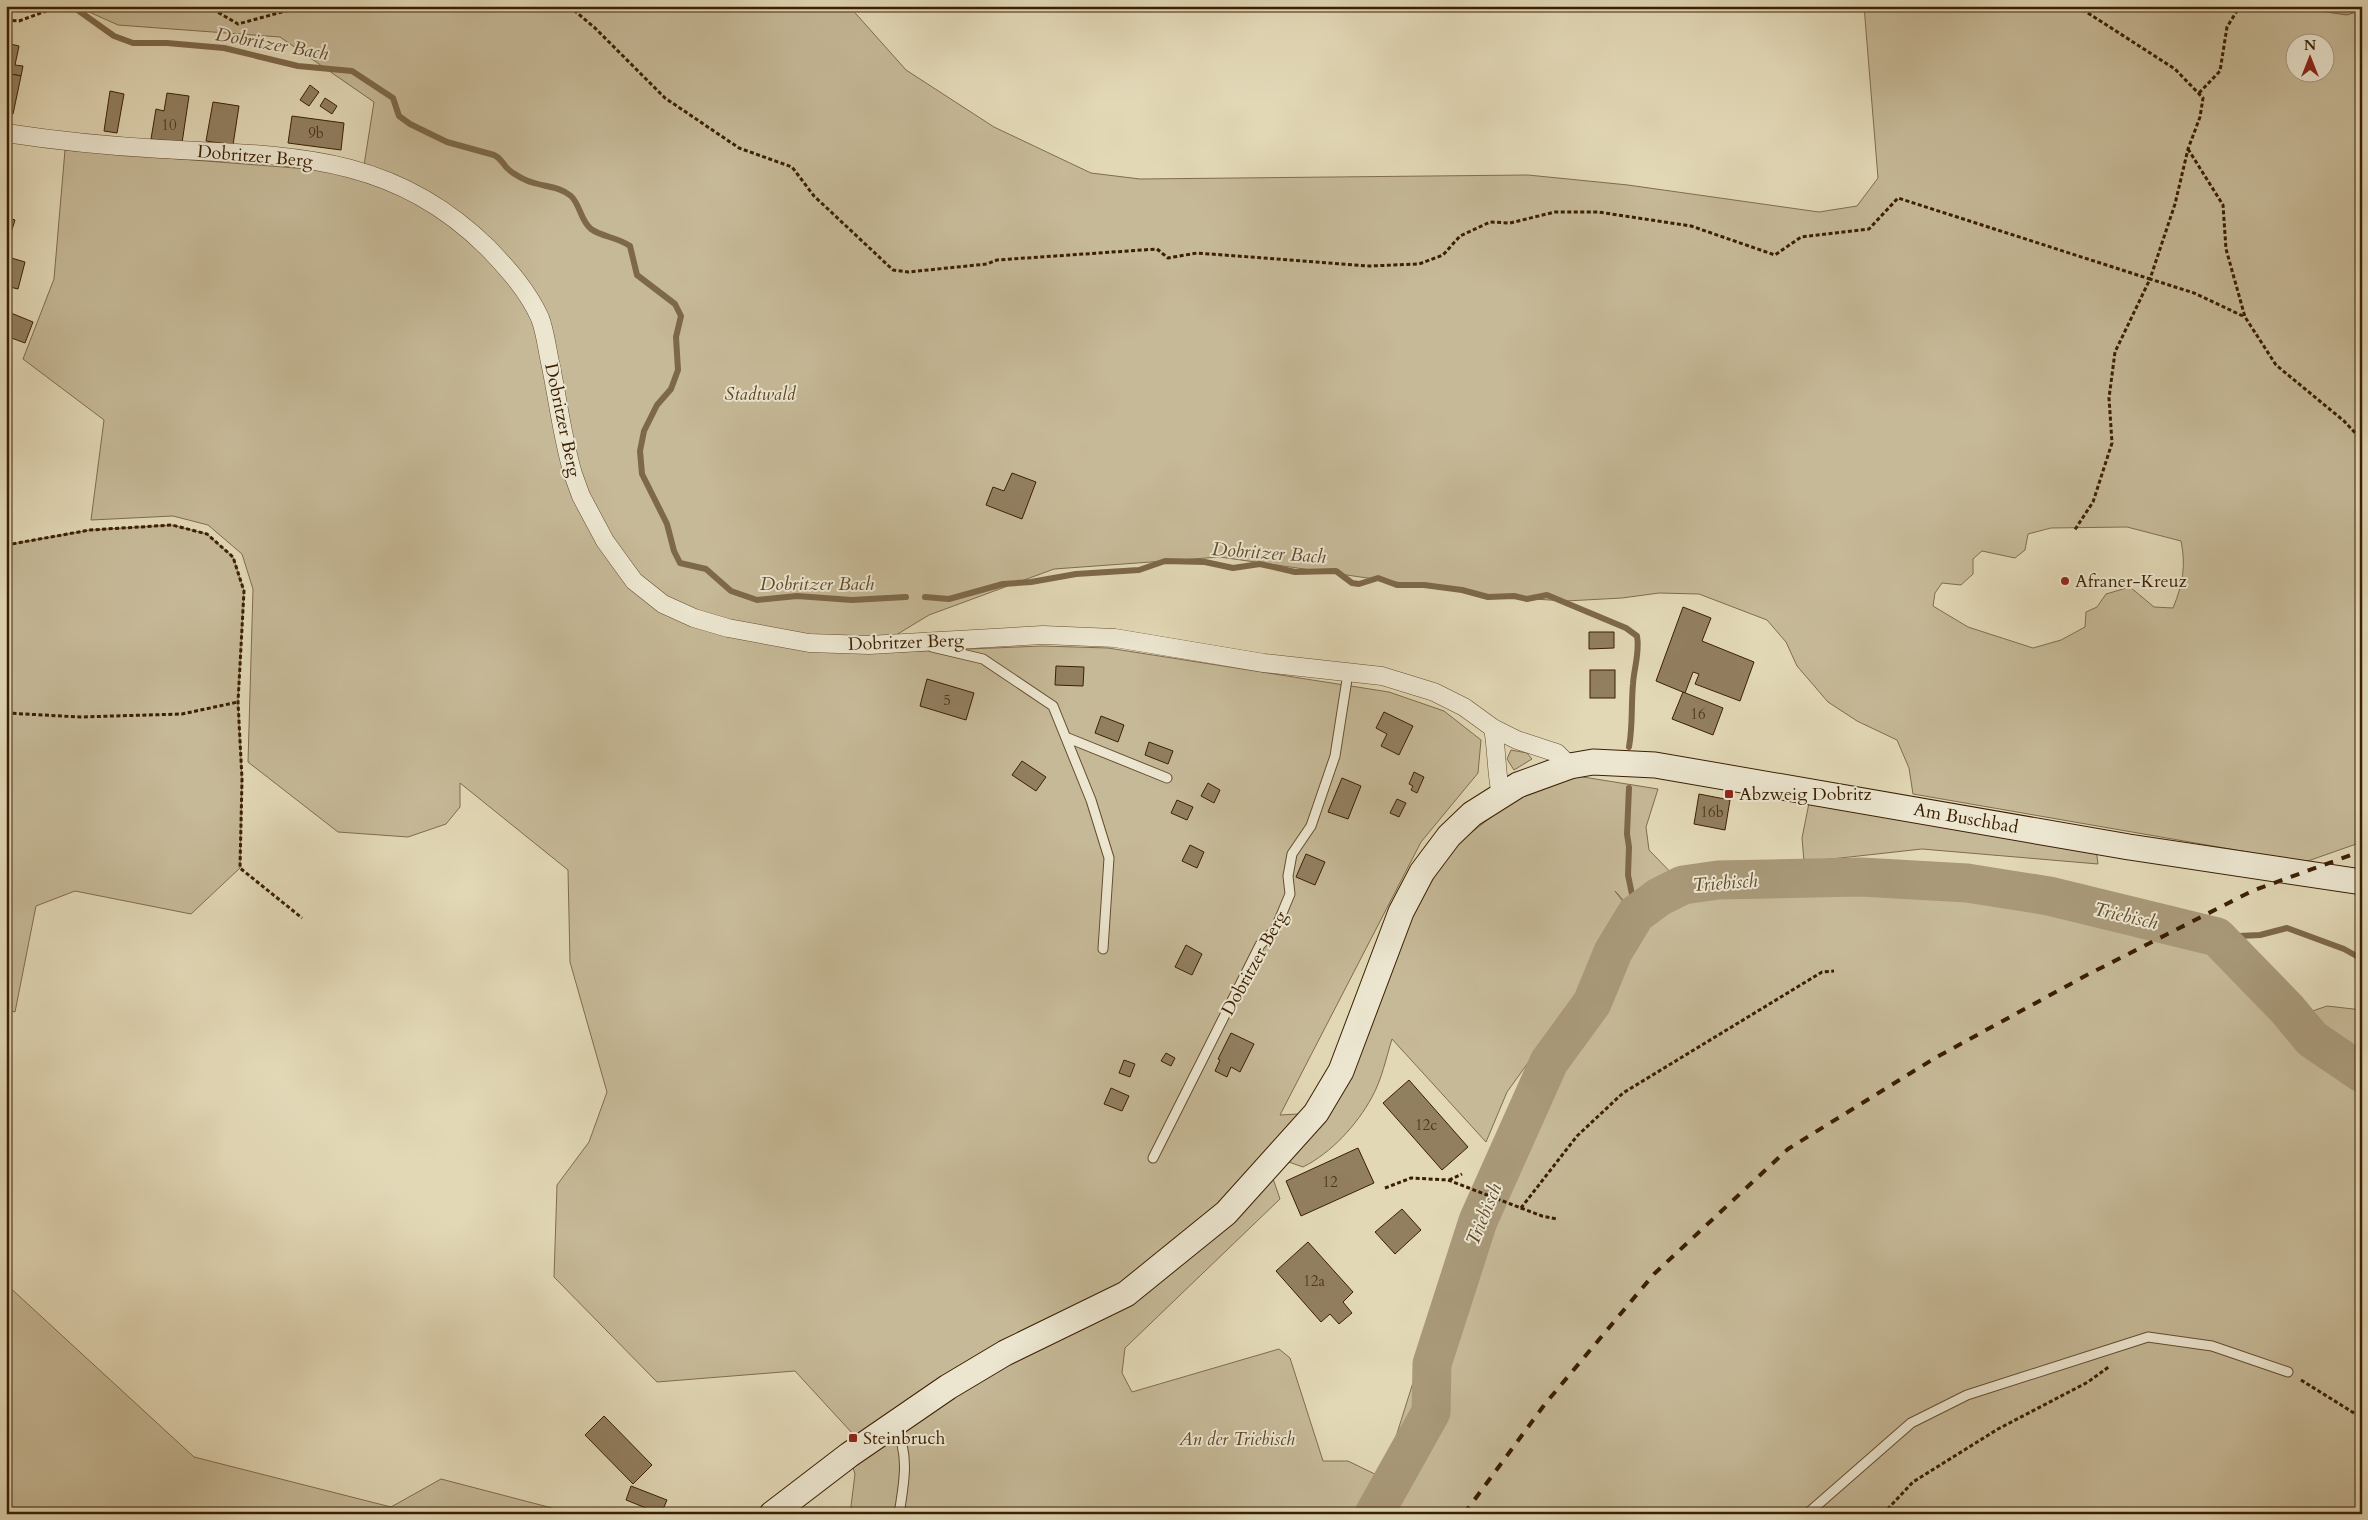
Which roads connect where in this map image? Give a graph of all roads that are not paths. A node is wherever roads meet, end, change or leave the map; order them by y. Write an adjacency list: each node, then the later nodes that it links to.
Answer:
1 (6, 133): 2 (street, Dobritzer Berg)
2 (915, 643): 3 (street, Dobritzer Berg); 5 (lane)
3 (1348, 673): 4 (street, Dobritzer Berg); 11 (lane, Dobritzer Berg)
4 (1493, 728): 6 (street, Dobritzer Berg); 8 (street)
5 (1068, 738): 7 (lane); 10 (lane)
6 (1570, 766): 8 (main road, Am Buschbad); 9 (main road, Am Buschbad)
7 (1167, 778)
8 (1501, 795): 13 (main road, Am Buschbad)
9 (2362, 882)
10 (1103, 949)
11 (1153, 1158)
12 (2288, 1372): 16 (lane)
13 (894, 1425): 14 (main road, Am Buschbad); 15 (lane)
14 (772, 1514)
15 (899, 1514)
16 (1807, 1514)

